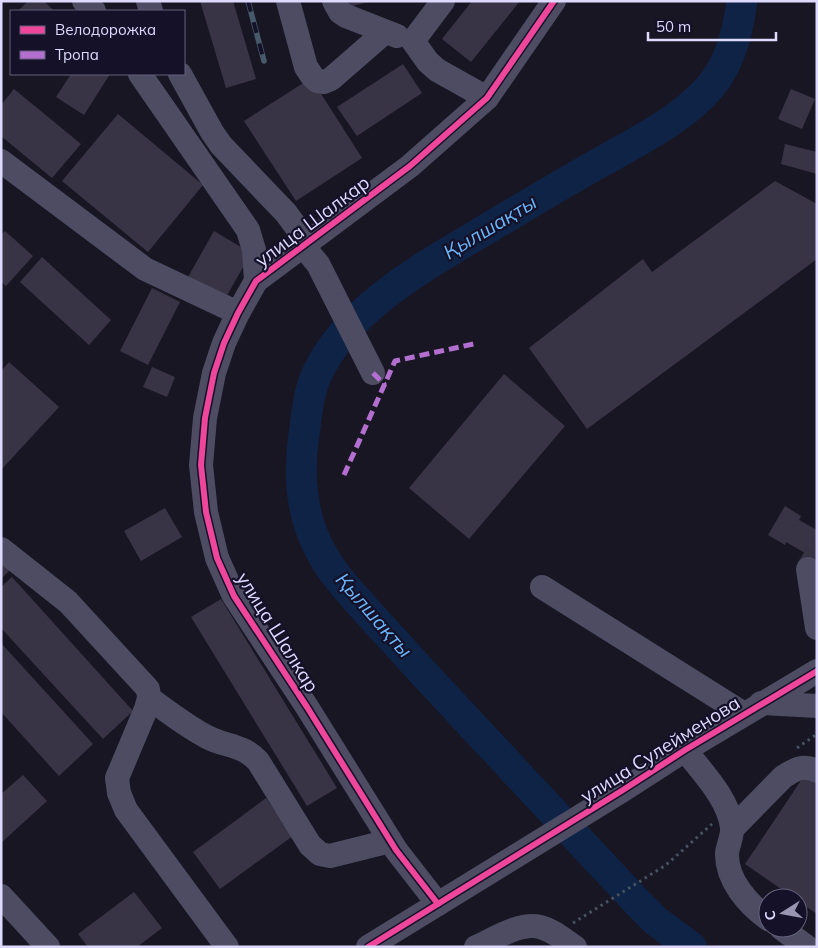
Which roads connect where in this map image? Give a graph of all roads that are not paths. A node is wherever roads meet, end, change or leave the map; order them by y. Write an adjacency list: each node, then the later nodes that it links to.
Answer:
1 (84, 1): 6 (street)
2 (288, 1): 7 (street)
3 (334, 1): 7 (street)
4 (443, 1): 8 (street)
5 (554, 1): 11 (street, улица Шалкар)
6 (93, 10)
7 (385, 32): 8 (street)
8 (413, 41): 11 (street)
9 (141, 75): 14 (street)
10 (181, 75): 13 (street)
11 (486, 98): 13 (street, улица Шалкар)
12 (1, 161): 15 (street)
13 (303, 246): 14 (street, улица Шалкар); 16 (street)
14 (256, 281): 15 (street, улица Шалкар)
15 (238, 313): 28 (street, улица Шалкар)
16 (373, 373)
17 (1, 549): 22 (street)
18 (808, 569): 20 (street)
19 (542, 587): 24 (street)
20 (817, 628)
21 (817, 671): 24 (street, улица Сулейменова)
22 (149, 698): 28 (street); 35 (street)
23 (817, 706): 24 (street)
24 (753, 709): 25 (street, улица Сулейменова)
25 (685, 750): 27 (street); 30 (street, улица Сулейменова)
26 (817, 771): 27 (street)
27 (732, 829): 31 (street)
28 (390, 842): 30 (street, улица Шалкар)
29 (1, 896): 34 (street)
30 (438, 904): 33 (street, улица Сулейменова)
31 (758, 911)
32 (794, 938): 39 (street)
33 (397, 940): 36 (street, улица Сулейменова)
34 (39, 944)
35 (227, 947)
36 (368, 947)
37 (476, 947): 38 (street)
38 (575, 947)
39 (807, 947)

